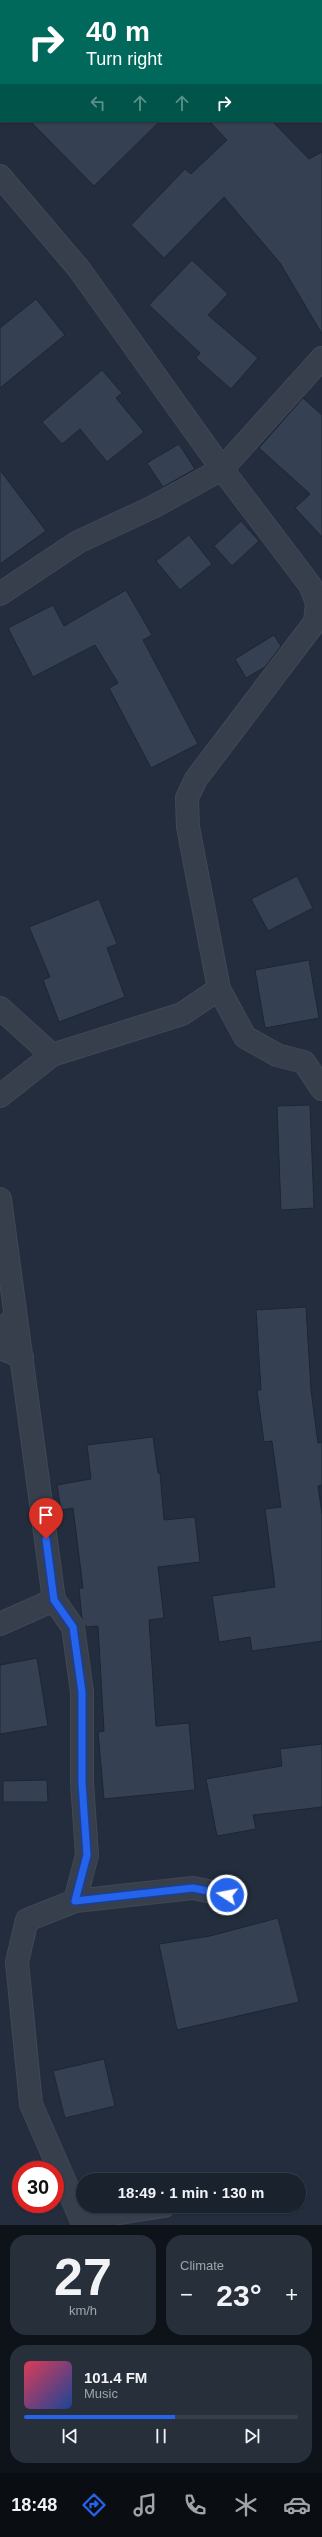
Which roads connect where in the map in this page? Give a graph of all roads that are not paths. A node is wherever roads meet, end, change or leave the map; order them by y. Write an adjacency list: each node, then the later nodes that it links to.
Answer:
1 (0, 176): 3 (street)
2 (322, 358): 3 (street)
3 (222, 469): 4 (street); 5 (street)
4 (0, 594)
5 (218, 989): 7 (street); 8 (street)
6 (0, 1008): 7 (street)
7 (52, 1055): 9 (street)
8 (322, 1089)
9 (0, 1096)
10 (0, 1198): 11 (street)
11 (16, 1317): 12 (street); 14 (street)
12 (0, 1332)
13 (0, 1348): 14 (street)
14 (22, 1357): 15 (street)
15 (54, 1600): 16 (street); 18 (street)
16 (0, 1624)
17 (227, 1895): 18 (street)
18 (75, 1901): 19 (street)
19 (76, 2208)
20 (78, 2213): 21 (street)
21 (119, 2213)

